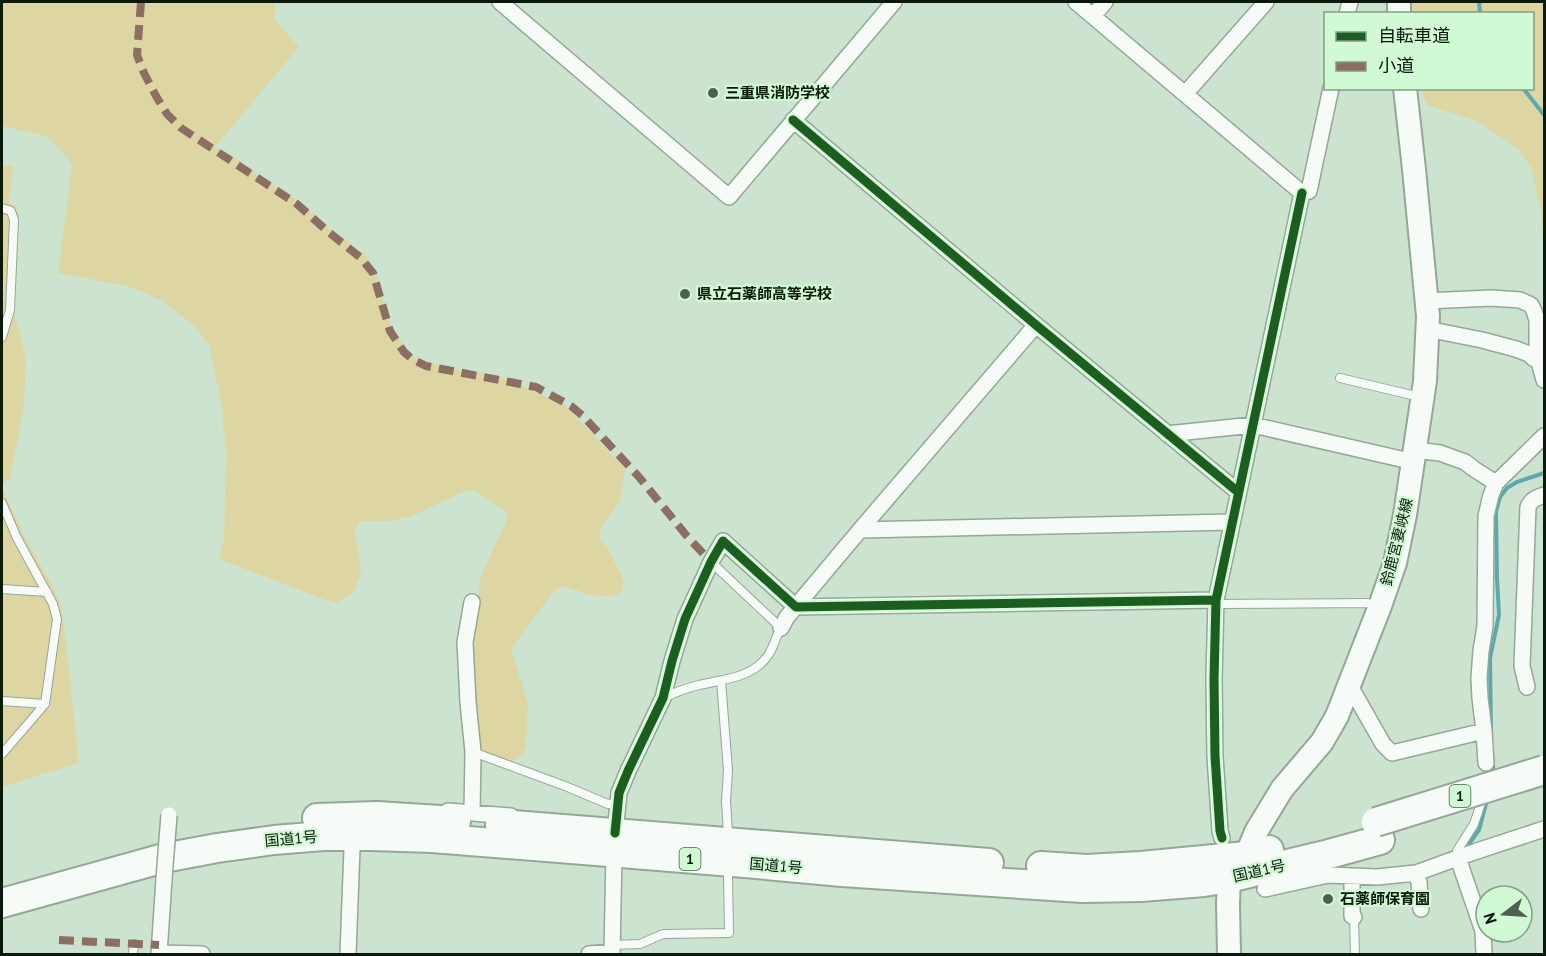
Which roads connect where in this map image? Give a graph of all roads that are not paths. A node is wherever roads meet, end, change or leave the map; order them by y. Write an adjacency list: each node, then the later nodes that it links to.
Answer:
1 (500, 2): 10 (street)
2 (894, 2): 10 (street)
3 (1076, 2): 6 (street)
4 (1105, 2): 6 (street)
5 (1266, 2): 9 (street)
6 (1093, 16): 9 (street)
7 (1331, 90): 11 (street)
8 (1405, 90): 13 (main road, 鈴鹿宮妻峡線)
9 (1185, 94): 11 (street)
10 (793, 120): 14 (street)
11 (1302, 193): 21 (street)
12 (2, 208): 16 (lane)
13 (1426, 301): 15 (main road, 鈴鹿宮妻峡線); 17 (street)
14 (1036, 325): 22 (street); 30 (street)
15 (1427, 329): 17 (street); 20 (main road, 鈴鹿宮妻峡線)
16 (2, 337)
17 (1539, 360): 19 (street)
18 (1340, 378): 20 (lane)
19 (1545, 380)
20 (1423, 397): 24 (main road, 鈴鹿宮妻峡線)
21 (1253, 426): 22 (street); 24 (street); 26 (street)
22 (1167, 434): 26 (street)
23 (1545, 436): 25 (street)
24 (1415, 456): 25 (street); 36 (main road, 鈴鹿宮妻峡線)
25 (1496, 483): 45 (street)
26 (1239, 492): 29 (street)
27 (1545, 495): 41 (street)
28 (2, 503): 33 (lane)
29 (1232, 522): 30 (street); 35 (street)
30 (860, 530): 37 (street)
31 (711, 562): 37 (street); 38 (lane); 42 (street)
32 (2, 589): 33 (lane)
33 (47, 592): 44 (lane)
34 (471, 602): 46 (street)
35 (1216, 602): 36 (lane); 37 (street); 59 (street)
36 (1380, 606): 40 (main road, 鈴鹿宮妻峡線)
37 (796, 607): 38 (street)
38 (781, 628): 39 (lane)
39 (721, 681): 42 (lane); 57 (lane)
40 (1350, 686): 45 (street); 61 (main road, 鈴鹿宮妻峡線)
41 (1527, 687)
42 (663, 698): 51 (street)
43 (2, 701): 44 (lane)
44 (45, 704): 47 (lane)
45 (1484, 731): 48 (street)
46 (473, 752): 51 (lane); 52 (street)
47 (2, 753)
48 (1487, 770): 62 (lane)
49 (1545, 770): 56 (highway, 国道1号 / 1, bridge)
50 (1545, 788): 56 (highway, 国道1号 / 1)
51 (617, 803): 58 (street)
52 (472, 813): 54 (street); 58 (street)
53 (169, 815): 75 (street, bridge)
54 (401, 817): 58 (highway, 国道1号 / 1); 67 (highway, 国道1号 / 1)
55 (1545, 829): 62 (street)
56 (1378, 831): 61 (highway, 国道1号 / 1); 66 (highway, 国道1号 / 1)
57 (728, 834)
58 (615, 838): 61 (highway, 国道1号 / 1); 66 (highway, 国道1号 / 1); 69 (highway, 国道1号 / 1); 73 (street)
59 (1222, 838)
60 (352, 849): 77 (street)
61 (1246, 856): 66 (main road, 鈴鹿宮妻峡線)
62 (1458, 858): 63 (street); 81 (street)
63 (1416, 873): 65 (street); 70 (street)
64 (728, 875): 73 (lane)
65 (1352, 876): 68 (street); 71 (street)
66 (1229, 878): 79 (main road)
67 (2, 884)
68 (1265, 889)
69 (2, 903)
70 (1421, 909)
71 (1354, 918): 80 (lane)
72 (134, 944): 74 (lane)
73 (612, 951): 78 (street)
74 (133, 954)
75 (159, 954): 76 (street)
76 (202, 954)
77 (348, 954)
78 (589, 954)
79 (1229, 954)
80 (1355, 954)
81 (1484, 954)

